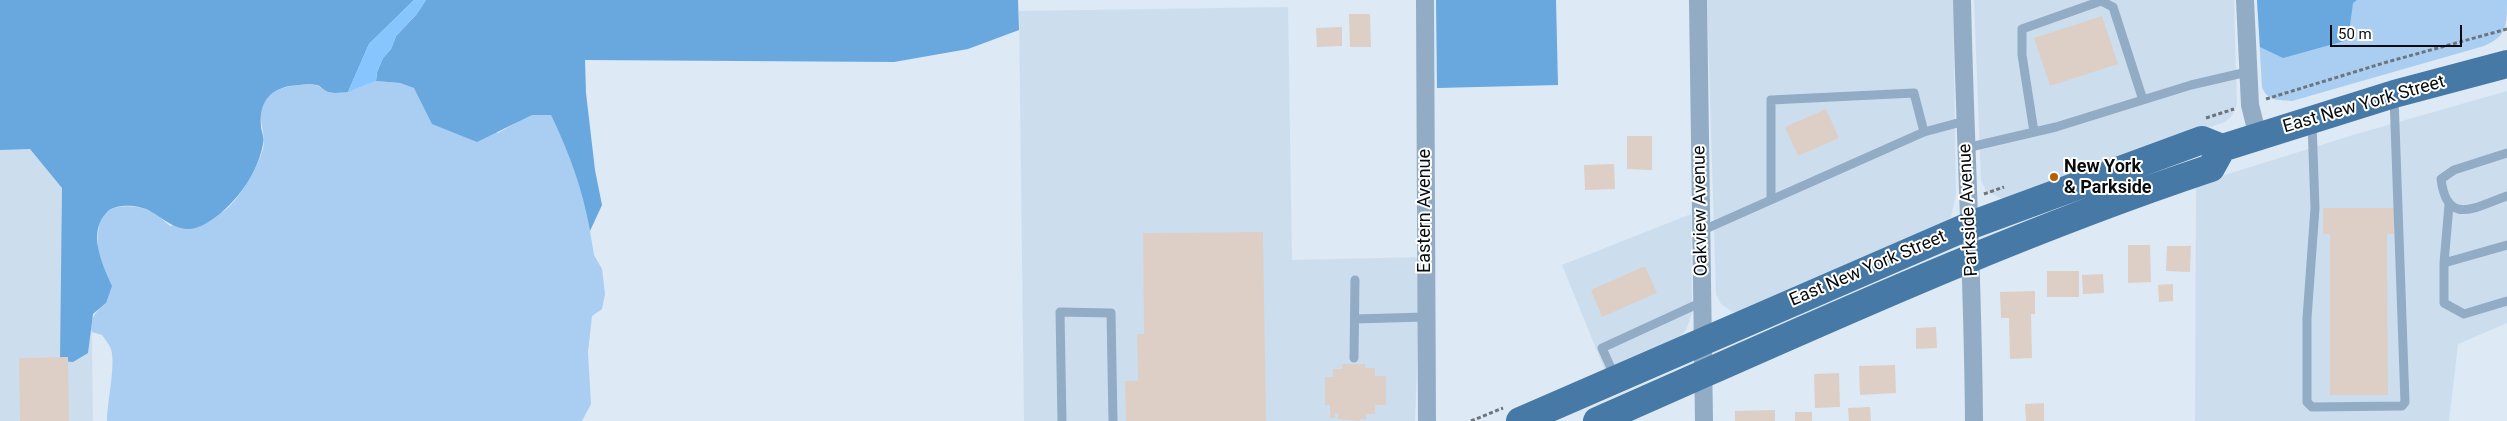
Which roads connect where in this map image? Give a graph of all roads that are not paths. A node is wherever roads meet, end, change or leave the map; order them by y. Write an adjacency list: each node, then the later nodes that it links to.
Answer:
1 (1425, 0): 28 (street, Eastern Avenue)
2 (1698, 0): 21 (street, Oakview Avenue)
3 (1962, 0): 10 (street, Parkside Avenue)
4 (2245, 0): 6 (street)
5 (2507, 64): 7 (main road, East New York Street)
6 (2247, 72): 8 (lane); 13 (street)
7 (2394, 94): 9 (main road, East New York Street); 9 (lane)
8 (2143, 100): 12 (lane); 12 (lane)
9 (2312, 119): 13 (main road, East New York Street)
10 (1965, 121): 11 (lane); 14 (street, Parkside Avenue)
11 (1924, 132): 18 (lane); 18 (lane)
12 (2034, 132): 14 (lane)
13 (2258, 137): 15 (main road, East New York Street)
14 (1966, 148): 20 (street, Parkside Avenue)
15 (2222, 148): 20 (main road, East New York Street); 23 (main road, East New York Street)
16 (2507, 153): 19 (lane)
17 (2507, 196): 19 (lane)
18 (1772, 198): 21 (lane)
19 (2449, 205): 24 (lane)
20 (1971, 225): 23 (street, Parkside Avenue); 30 (main road, East New York Street)
21 (1701, 232): 27 (street, Oakview Avenue)
22 (2507, 244): 24 (lane)
23 (1972, 257): 32 (main road, East New York Street); 40 (street, Parkside Avenue)
24 (2444, 263): 26 (lane)
25 (1355, 280): 29 (lane)
26 (2507, 301)
27 (1702, 302): 30 (street, Oakview Avenue); 33 (lane)
28 (1425, 317): 29 (lane); 36 (street, Eastern Avenue)
29 (1355, 319): 31 (lane)
30 (1703, 340): 32 (street, Oakview Avenue); 33 (main road, East New York Street)
31 (1354, 358)
32 (1704, 374): 38 (main road, East New York Street); 39 (street, Oakview Avenue)
33 (1616, 379): 37 (main road, East New York Street)
34 (1062, 421): 35 (lane)
35 (1113, 421)
36 (1427, 421)
37 (1520, 421)
38 (1597, 421)
39 (1704, 421)
40 (1974, 421)

